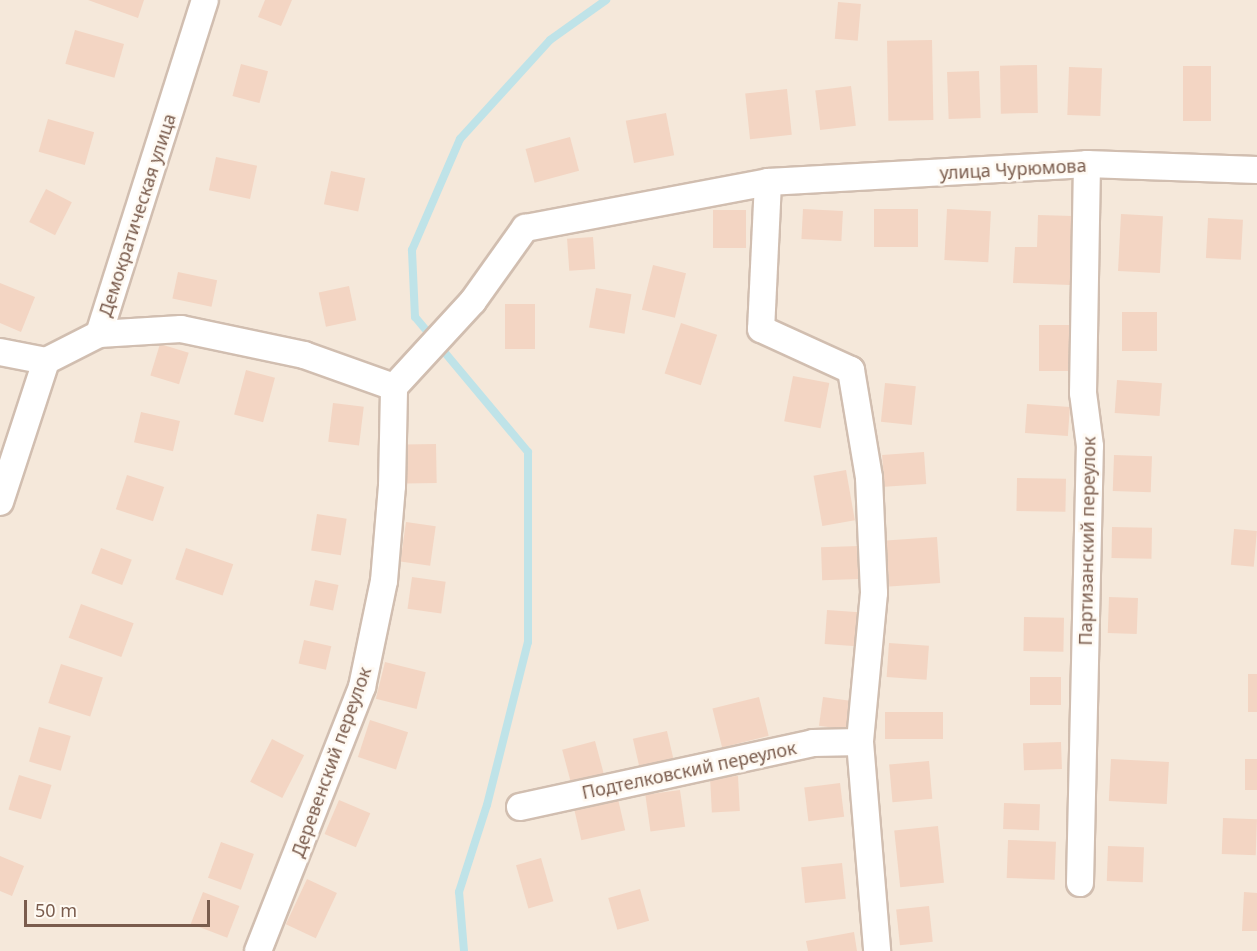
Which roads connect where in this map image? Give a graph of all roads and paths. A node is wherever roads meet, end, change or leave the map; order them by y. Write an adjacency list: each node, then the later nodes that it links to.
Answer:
1 (205, 0): 5 (street, Демократическая улица)
2 (1087, 164): 3 (street, улица Чурюмова); 4 (street, улица Чурюмова); 12 (street, Партизанский переулок)
3 (1257, 170)
4 (768, 182): 8 (street, улица Чурюмова); 10 (street)
5 (99, 334): 7 (street, Демократическая улица); 8 (street)
6 (0, 352): 7 (street)
7 (45, 361): 9 (street)
8 (394, 387): 13 (street, Деревенский переулок)
9 (0, 502)
10 (860, 742): 11 (street, Подтелковский переулок); 14 (street)
11 (520, 807)
12 (1080, 883)
13 (258, 951)
14 (877, 951)

